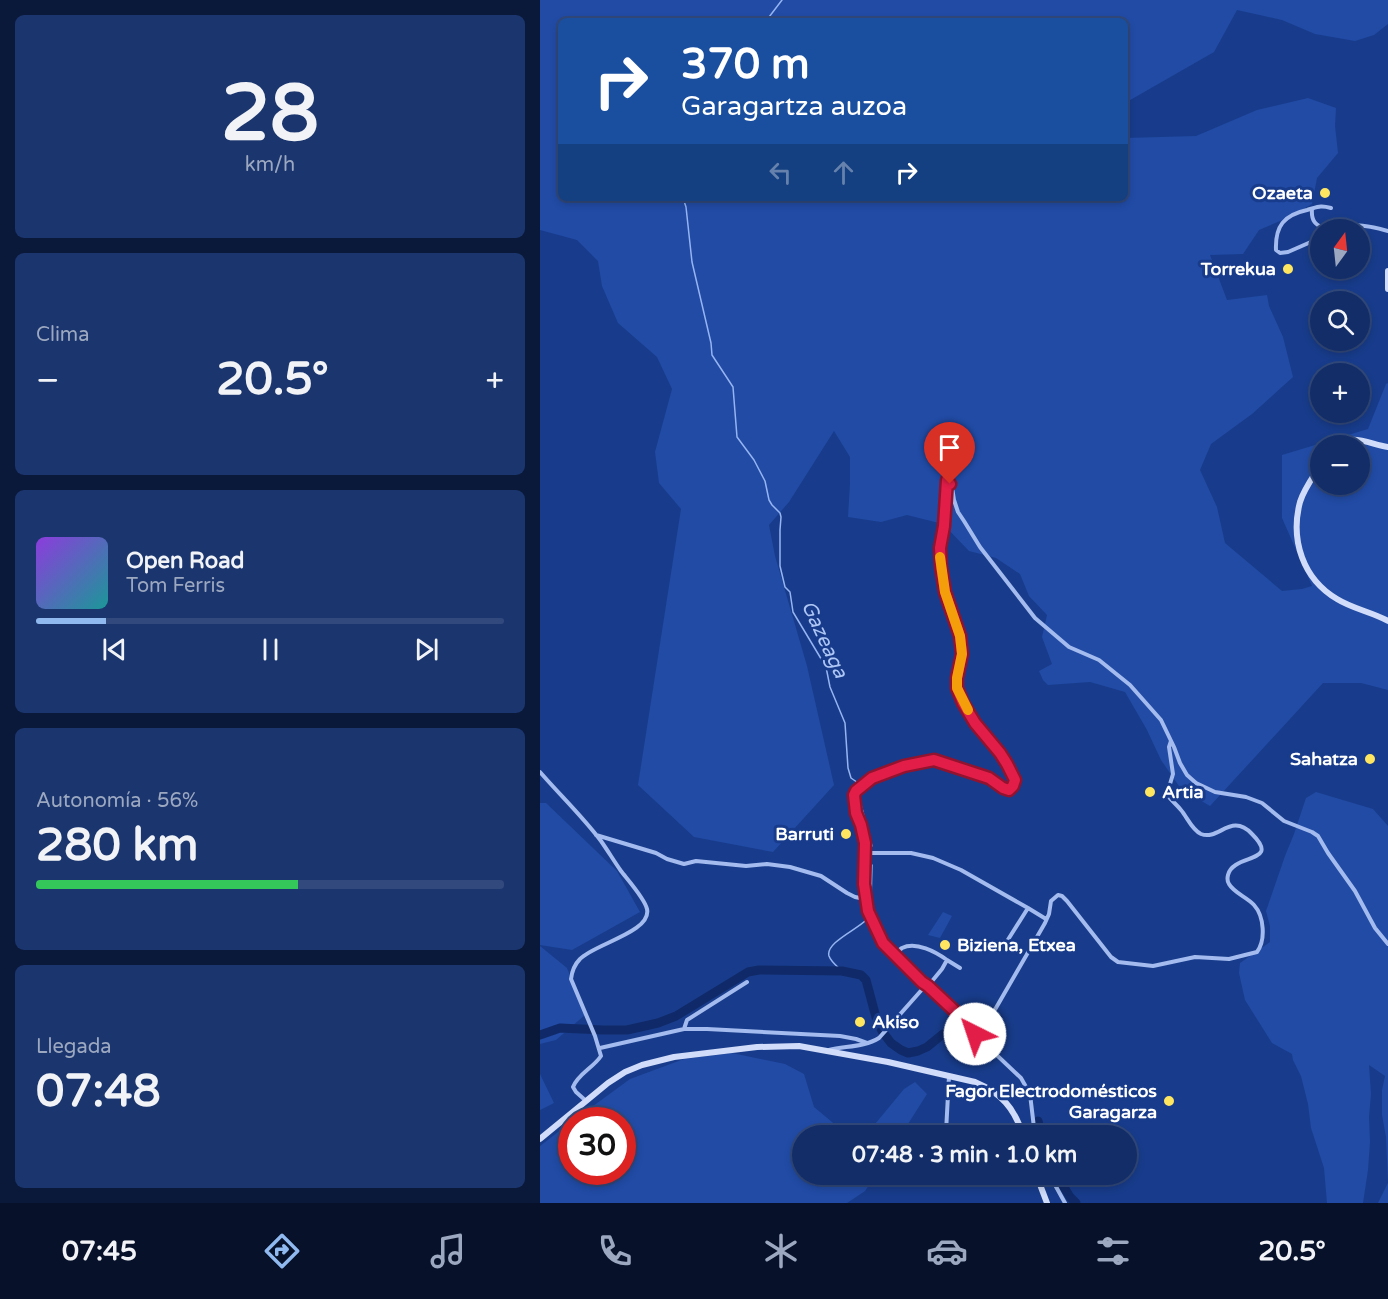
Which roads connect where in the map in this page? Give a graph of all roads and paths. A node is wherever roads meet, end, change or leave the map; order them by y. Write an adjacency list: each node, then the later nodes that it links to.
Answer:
1 (1312, 208): 2 (street); 3 (street); 6 (street)
2 (1331, 208)
3 (1312, 219)
4 (1370, 227): 5 (street)
5 (1388, 231)
6 (1310, 242)
7 (1388, 271): 8 (main road)
8 (1388, 289)
9 (1370, 443): 10 (main road)
10 (1388, 447)
11 (1310, 484): 12 (main road)
12 (1388, 621)
13 (1171, 741): 16 (street); 19 (street); 20 (street)
14 (540, 772): 15 (street)
15 (596, 835): 17 (street); 32 (street)
16 (865, 853): 17 (street); 18 (street)
17 (865, 900): 22 (street)
18 (1028, 908): 19 (street); 21 (street)
19 (1046, 919): 27 (street)
20 (1388, 944)
21 (1004, 946)
22 (894, 955): 23 (street); 26 (street)
23 (947, 960): 24 (street); 26 (street)
24 (960, 968)
25 (747, 982): 28 (street)
26 (927, 986): 29 (street); 30 (street)
27 (986, 1027): 29 (street); 31 (street)
28 (684, 1029): 30 (street); 32 (street)
29 (975, 1034): 31 (street)
30 (867, 1043): 33 (street)
31 (984, 1043): 38 (street)
32 (600, 1048): 35 (street)
33 (826, 1050): 34 (main road); 35 (main road)
34 (949, 1076): 36 (street); 37 (main road)
35 (585, 1100): 39 (main road)
36 (946, 1125)
37 (1019, 1125)
38 (1034, 1125)
39 (540, 1139)
40 (1040, 1185): 42 (main road)
41 (1055, 1185): 43 (street)
42 (1047, 1203)
43 (1065, 1203)

